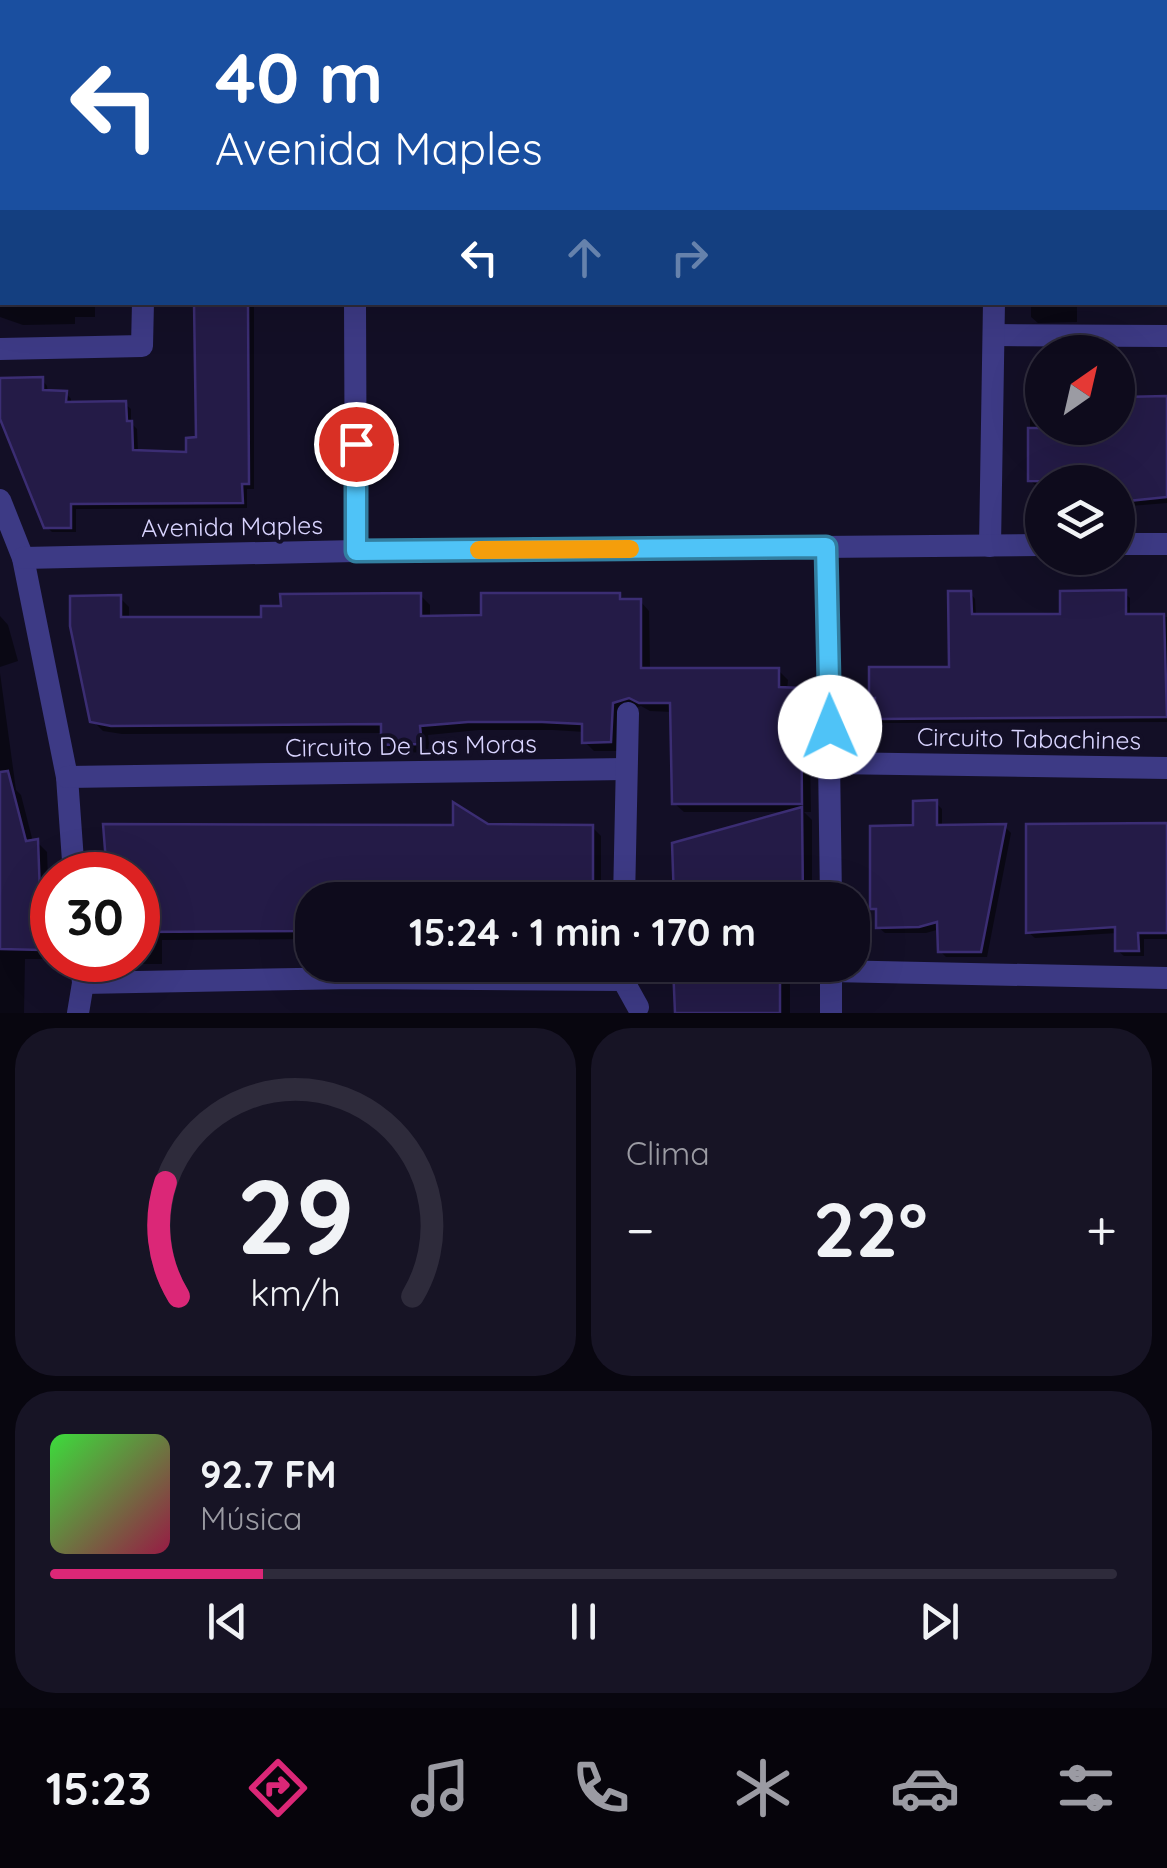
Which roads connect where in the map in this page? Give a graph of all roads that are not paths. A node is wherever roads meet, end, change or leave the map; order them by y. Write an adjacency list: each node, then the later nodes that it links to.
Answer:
1 (143, 305): 6 (street)
2 (355, 305): 13 (street)
3 (994, 305): 4 (street)
4 (994, 335): 5 (street); 11 (street)
5 (1167, 336)
6 (0, 349)
7 (0, 500): 14 (street)
8 (1135, 544): 9 (street)
9 (1167, 544)
10 (1025, 545): 11 (street, Avenida Maples)
11 (990, 546): 12 (street, Avenida Maples)
12 (826, 547): 13 (street, Avenida Maples); 16 (street)
13 (356, 551): 14 (street, Avenida Maples)
14 (24, 558): 19 (street)
15 (628, 713): 18 (street)
16 (831, 763): 17 (street, Circuito Tabachines); 22 (street)
17 (1167, 768)
18 (625, 769): 19 (street, Circuito De Las Moras); 21 (street)
19 (67, 777): 20 (street)
20 (72, 852)
21 (624, 882)
22 (831, 882)
23 (870, 970): 26 (street)
24 (160, 974): 25 (street)
25 (295, 977)
26 (1167, 978)
27 (81, 982): 31 (street)
28 (627, 982): 30 (street)
29 (831, 982): 32 (street)
30 (638, 1007)
31 (78, 1013)
32 (831, 1013)

